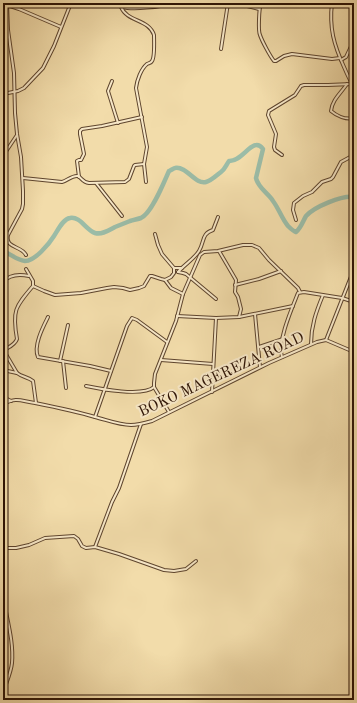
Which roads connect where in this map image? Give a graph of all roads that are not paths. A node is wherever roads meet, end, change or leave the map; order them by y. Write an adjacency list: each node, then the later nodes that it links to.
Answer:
1 (70, 3): 15 (street)
2 (113, 3): 13 (street)
3 (172, 3): 13 (street)
4 (228, 3): 19 (street)
5 (235, 3): 14 (street)
6 (261, 3): 14 (street)
7 (295, 3): 8 (street)
8 (312, 3)
9 (332, 3): 20 (street)
10 (344, 3): 12 (street)
11 (7, 4): 15 (street); 16 (street)
12 (354, 6)
13 (122, 7): 27 (street)
14 (259, 9): 20 (street)
15 (61, 27): 25 (street)
16 (8, 30): 17 (street); 25 (street)
17 (3, 32)
18 (354, 40): 20 (street)
19 (221, 49)
20 (340, 60): 23 (street)
21 (112, 81): 29 (street)
22 (347, 84): 23 (street); 28 (street); 33 (street)
23 (352, 84): 24 (street)
24 (354, 87)
25 (14, 92): 26 (street); 32 (street)
26 (3, 94)
27 (142, 117): 29 (street); 36 (street)
28 (354, 118)
29 (118, 123): 37 (street)
30 (354, 126): 31 (street)
31 (351, 132)
32 (17, 134): 35 (street); 38 (street)
33 (282, 155)
34 (354, 155): 43 (street)
35 (3, 156)
36 (144, 164): 39 (street); 40 (street)
37 (79, 177): 38 (street); 40 (street)
38 (22, 178): 46 (street)
39 (146, 182)
40 (96, 183): 41 (street)
41 (122, 216)
42 (218, 217): 48 (street)
43 (296, 220)
44 (155, 234): 47 (street)
45 (218, 251): 51 (street); 56 (street); 59 (street)
46 (26, 255)
47 (174, 268): 48 (street); 53 (street)
48 (182, 268): 52 (street)
49 (26, 269): 55 (street)
50 (354, 269): 54 (street)
51 (281, 271): 59 (street); 61 (street)
52 (178, 272): 53 (street); 56 (street)
53 (174, 273): 57 (street)
54 (353, 273): 64 (street)
55 (29, 276): 58 (street); 60 (street)
56 (189, 277): 62 (street); 65 (street)
57 (164, 280): 60 (street); 62 (street)
58 (3, 282)
59 (235, 285): 71 (street)
60 (33, 286): 79 (street)
61 (300, 292): 63 (street); 67 (street)
62 (183, 294): 69 (street)
63 (323, 295): 64 (street); 77 (street)
64 (342, 298): 66 (street); 75 (street)
65 (216, 299)
66 (354, 302)
67 (293, 306): 68 (street); 74 (street)
68 (255, 314): 71 (street); 78 (street)
69 (177, 316): 72 (street); 76 (street)
70 (48, 317): 83 (street)
71 (239, 317): 72 (street)
72 (216, 318): 84 (street)
73 (68, 325): 83 (street)
74 (282, 339): 78 (street); 81 (street)
75 (326, 340): 77 (street, BOKO MAGEREZA ROAD); 80 (street, BOKO MAGEREZA ROAD)
76 (168, 342): 82 (street); 87 (street)
77 (311, 344): 81 (street, BOKO MAGEREZA ROAD)
78 (259, 347): 85 (street)
79 (4, 350): 88 (street)
80 (354, 352)
81 (282, 357): 85 (street, BOKO MAGEREZA ROAD)
82 (161, 360): 84 (street); 90 (street)
83 (61, 361): 87 (street); 91 (street)
84 (213, 364): 95 (street)
85 (260, 367): 95 (street, BOKO MAGEREZA ROAD)
86 (3, 370): 88 (street)
87 (111, 371): 92 (street)
88 (17, 373): 98 (street)
89 (86, 386): 92 (street)
90 (154, 387): 93 (street); 94 (street)
91 (66, 388)
92 (105, 389): 93 (street); 101 (street)
93 (151, 389): 94 (street)
94 (156, 390): 100 (street)
95 (212, 392): 100 (street, BOKO MAGEREZA ROAD)
96 (3, 397): 97 (street)
97 (11, 401): 98 (street, BOKO MAGEREZA ROAD); 99 (street, BOKO MAGEREZA ROAD)
98 (36, 403): 101 (street, BOKO MAGEREZA ROAD)
99 (3, 404)
100 (169, 412): 102 (street, BOKO MAGEREZA ROAD)
101 (95, 417): 102 (street, BOKO MAGEREZA ROAD)
102 (142, 424): 104 (street)
103 (3, 548): 104 (street)
104 (95, 548): 105 (street)
105 (196, 561)
106 (3, 595): 107 (street)
107 (3, 693)

